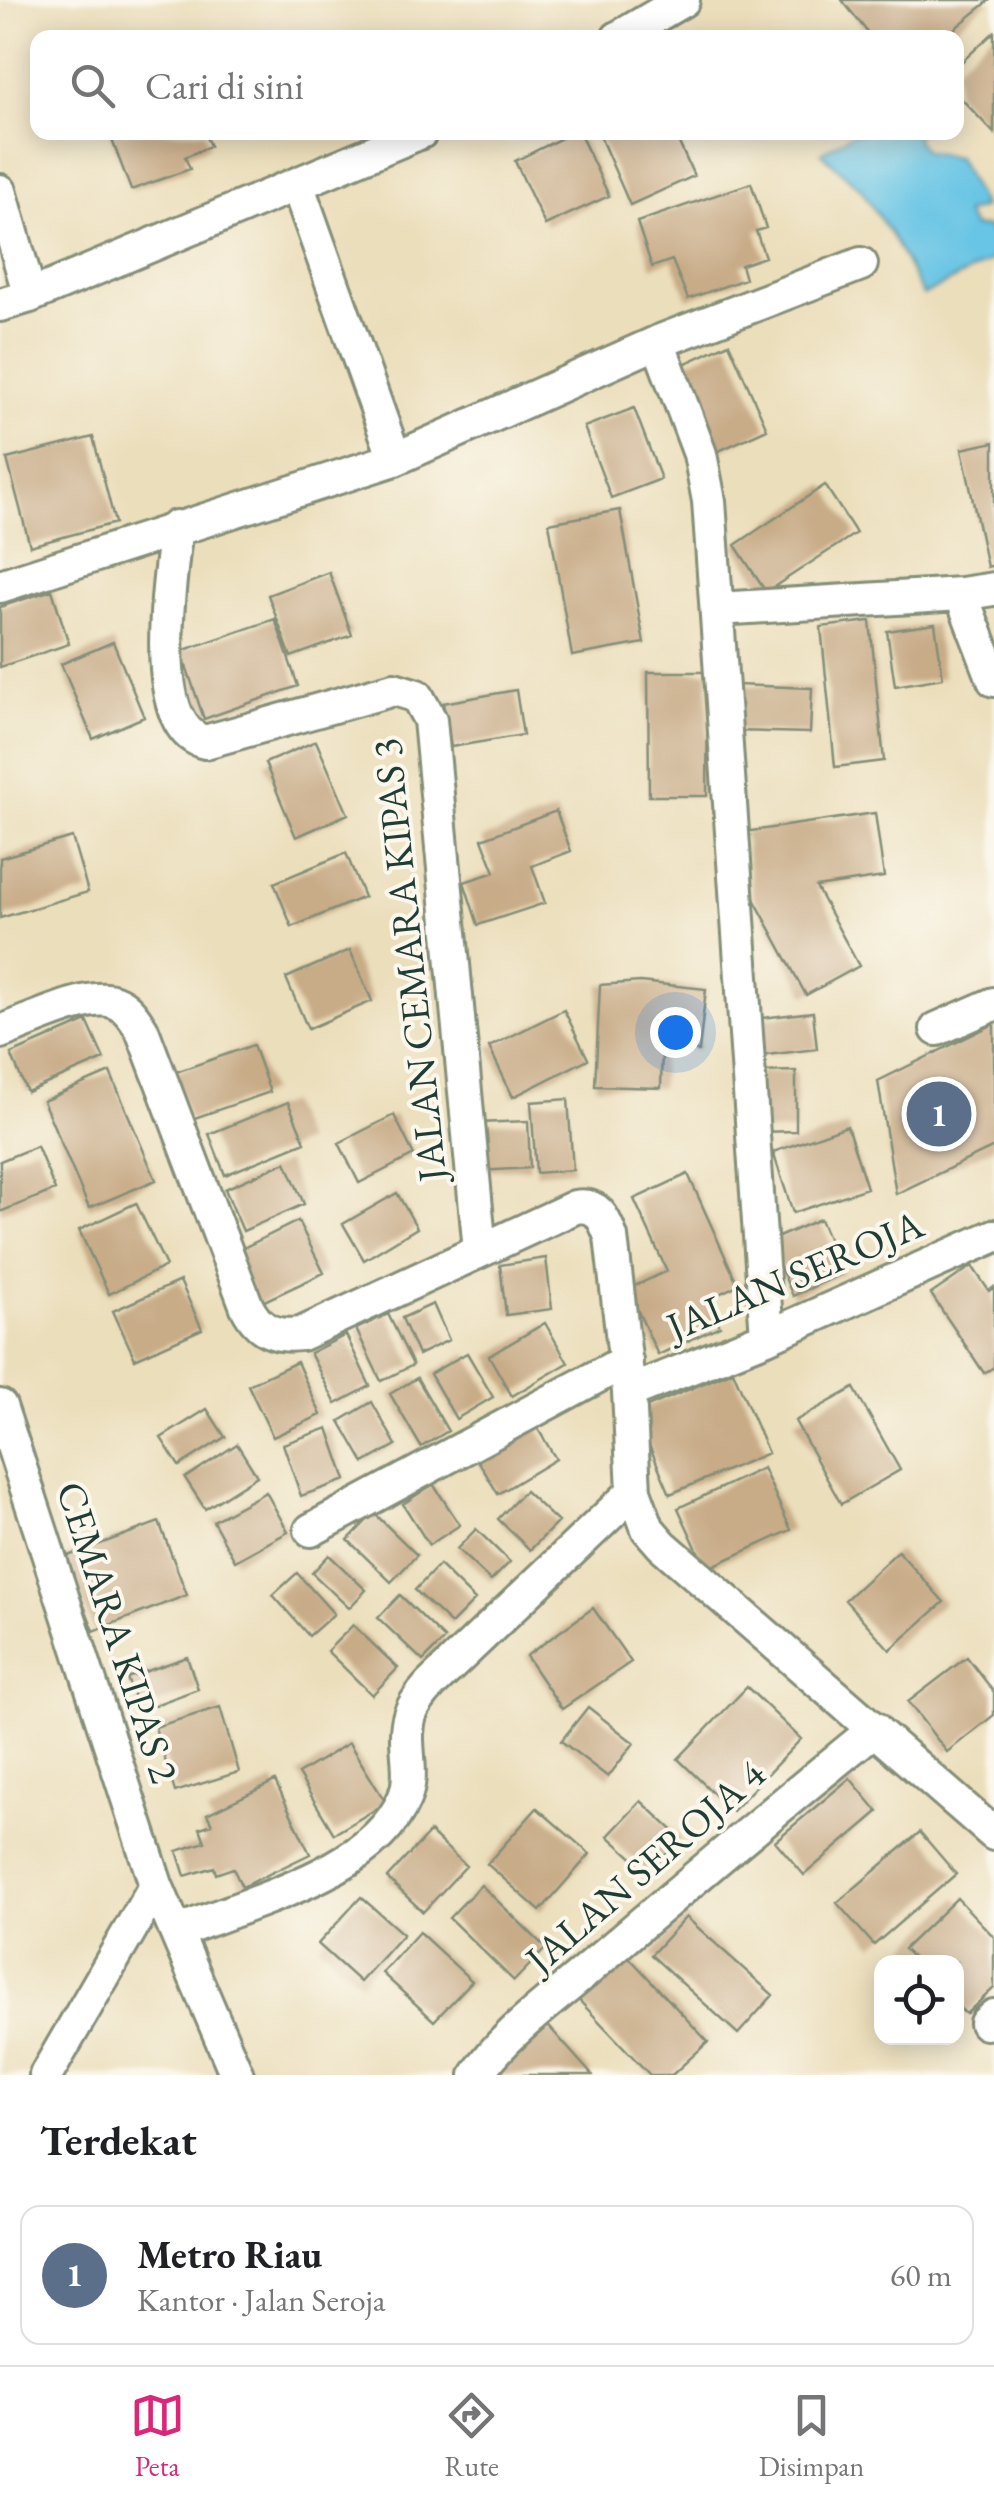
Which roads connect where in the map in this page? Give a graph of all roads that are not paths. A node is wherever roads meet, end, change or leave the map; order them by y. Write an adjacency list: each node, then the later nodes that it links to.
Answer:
1 (683, 0): 2 (street)
2 (632, 30)
3 (402, 140): 4 (street)
4 (297, 184): 7 (street); 9 (street)
5 (0, 192): 7 (street)
6 (862, 264): 8 (street)
7 (15, 301)
8 (658, 342): 9 (street); 14 (street)
9 (394, 459): 10 (street)
10 (176, 527): 11 (street); 20 (street, JALAN CEMARA KIPAS 3)
11 (0, 586)
12 (994, 589): 13 (street)
13 (961, 594): 14 (street); 15 (street)
14 (717, 609): 21 (street)
15 (994, 680)
16 (994, 1004): 17 (street)
17 (937, 1029)
18 (0, 1032): 20 (street)
19 (994, 1236): 21 (street, JALAN SEROJA)
20 (480, 1251): 22 (street)
21 (768, 1337): 22 (street, JALAN SEROJA)
22 (628, 1376): 24 (street); 25 (street, JALAN SEROJA)
23 (0, 1406): 28 (street, CEMARA KIPAS 2)
24 (634, 1491): 26 (street); 29 (street)
25 (310, 1530)
26 (875, 1728): 27 (street); 32 (street, JALAN SEROJA 4)
27 (994, 1834)
28 (156, 1885): 29 (street); 30 (street)
29 (178, 1932): 31 (street)
30 (46, 2075)
31 (237, 2075)
32 (477, 2075)

